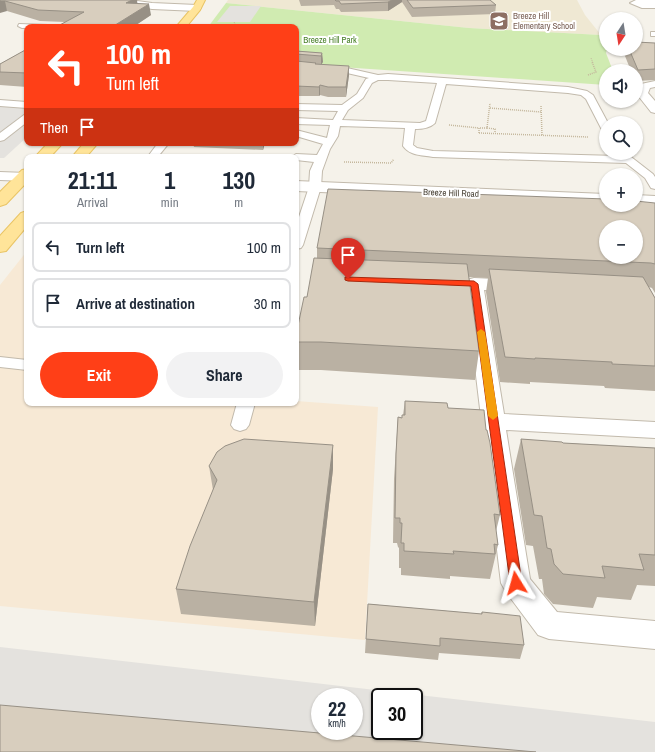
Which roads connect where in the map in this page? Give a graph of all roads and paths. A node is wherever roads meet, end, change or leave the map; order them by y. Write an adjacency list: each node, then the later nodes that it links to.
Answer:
1 (115, 0): 3 (street)
2 (655, 2): 4 (lane)
3 (199, 4): 6 (main road)
4 (638, 4): 5 (lane)
5 (655, 6)
6 (183, 24)
7 (299, 67): 8 (lane)
8 (343, 71): 9 (lane); 10 (lane)
9 (299, 72)
10 (377, 78): 11 (lane); 18 (lane)
11 (442, 82): 13 (lane); 26 (lane)
12 (655, 84): 20 (street)
13 (540, 88): 21 (path); 22 (lane)
14 (491, 98): 19 (path)
15 (0, 104): 16 (lane)
16 (24, 105)
17 (299, 107): 18 (lane)
18 (344, 108): 25 (lane)
19 (490, 108): 21 (path); 29 (path)
20 (655, 109)
21 (541, 112): 32 (path)
22 (600, 116)
23 (24, 119): 34 (lane)
24 (299, 121): 25 (lane)
25 (336, 122): 27 (lane); 35 (lane)
26 (430, 123): 27 (lane); 28 (path)
27 (410, 127): 39 (lane)
28 (479, 128): 29 (path); 30 (path)
29 (487, 128): 30 (path)
30 (495, 133): 32 (path)
31 (299, 134): 35 (lane)
32 (542, 135): 33 (path)
33 (592, 137)
34 (0, 138)
35 (329, 142): 44 (lane)
36 (53, 146): 40 (main road)
37 (88, 146): 41 (main road)
38 (162, 146): 42 (lane)
39 (414, 151): 45 (lane); 47 (path)
40 (45, 154)
41 (82, 154)
42 (156, 154)
43 (299, 157): 44 (lane)
44 (321, 159): 53 (lane)
45 (599, 159)
46 (628, 160): 52 (lane)
47 (344, 162)
48 (24, 175): 49 (street)
49 (0, 176)
50 (24, 177): 56 (main road)
51 (299, 186): 53 (street, Breeze Hill Road)
52 (655, 186)
53 (315, 187): 54 (street, Breeze Hill Road); 59 (lane)
54 (599, 199)
55 (643, 200): 57 (street)
56 (0, 201)
57 (655, 201)
58 (24, 219): 60 (main road)
59 (299, 236)
60 (0, 247)
61 (536, 287): 65 (street)
62 (0, 362): 63 (lane)
63 (24, 364)
64 (245, 406): 66 (lane)
65 (494, 421): 67 (street); 68 (street)
66 (240, 425)
67 (655, 430)
68 (655, 635)

